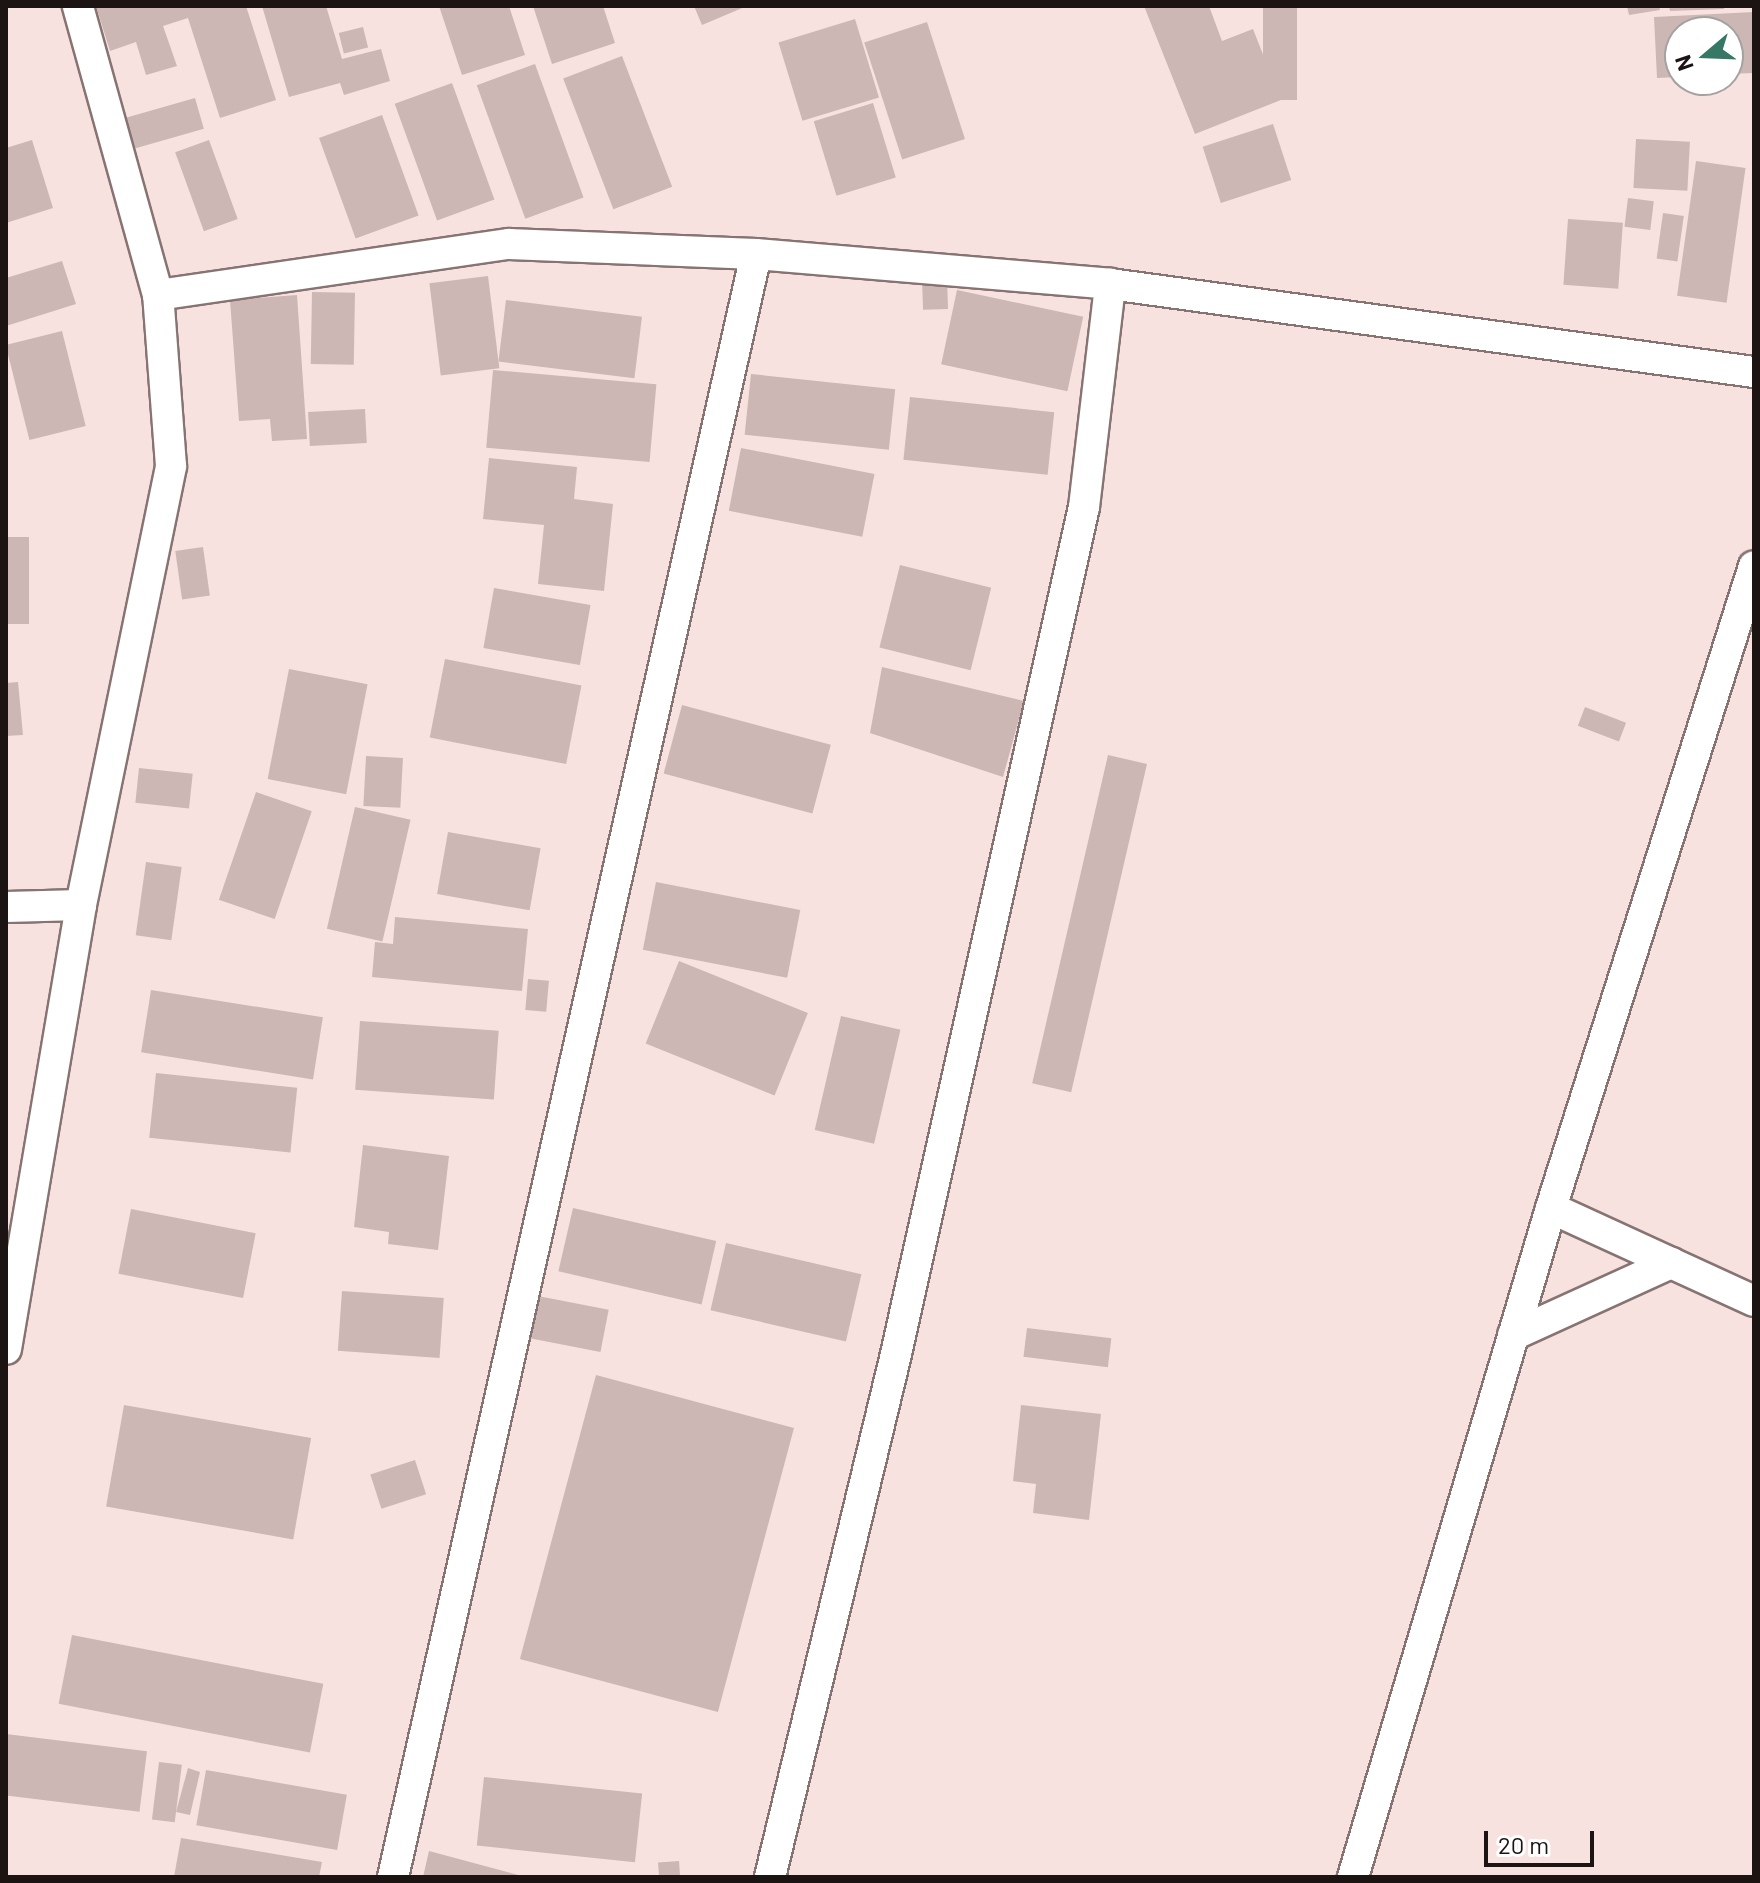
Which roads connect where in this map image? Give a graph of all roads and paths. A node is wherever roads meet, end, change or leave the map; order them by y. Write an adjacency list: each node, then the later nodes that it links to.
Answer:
1 (78, 6): 4 (street)
2 (756, 254): 3 (street); 4 (street); 14 (street)
3 (1110, 284): 5 (street); 15 (street)
4 (158, 295): 7 (street)
5 (1754, 372)
6 (1754, 566): 9 (street)
7 (81, 905): 8 (street); 13 (street)
8 (6, 907)
9 (1551, 1208): 10 (street); 12 (street)
10 (1671, 1263): 11 (street); 12 (street)
11 (1754, 1301)
12 (1513, 1335): 16 (street)
13 (6, 1349)
14 (393, 1877)
15 (770, 1877)
16 (1353, 1877)

